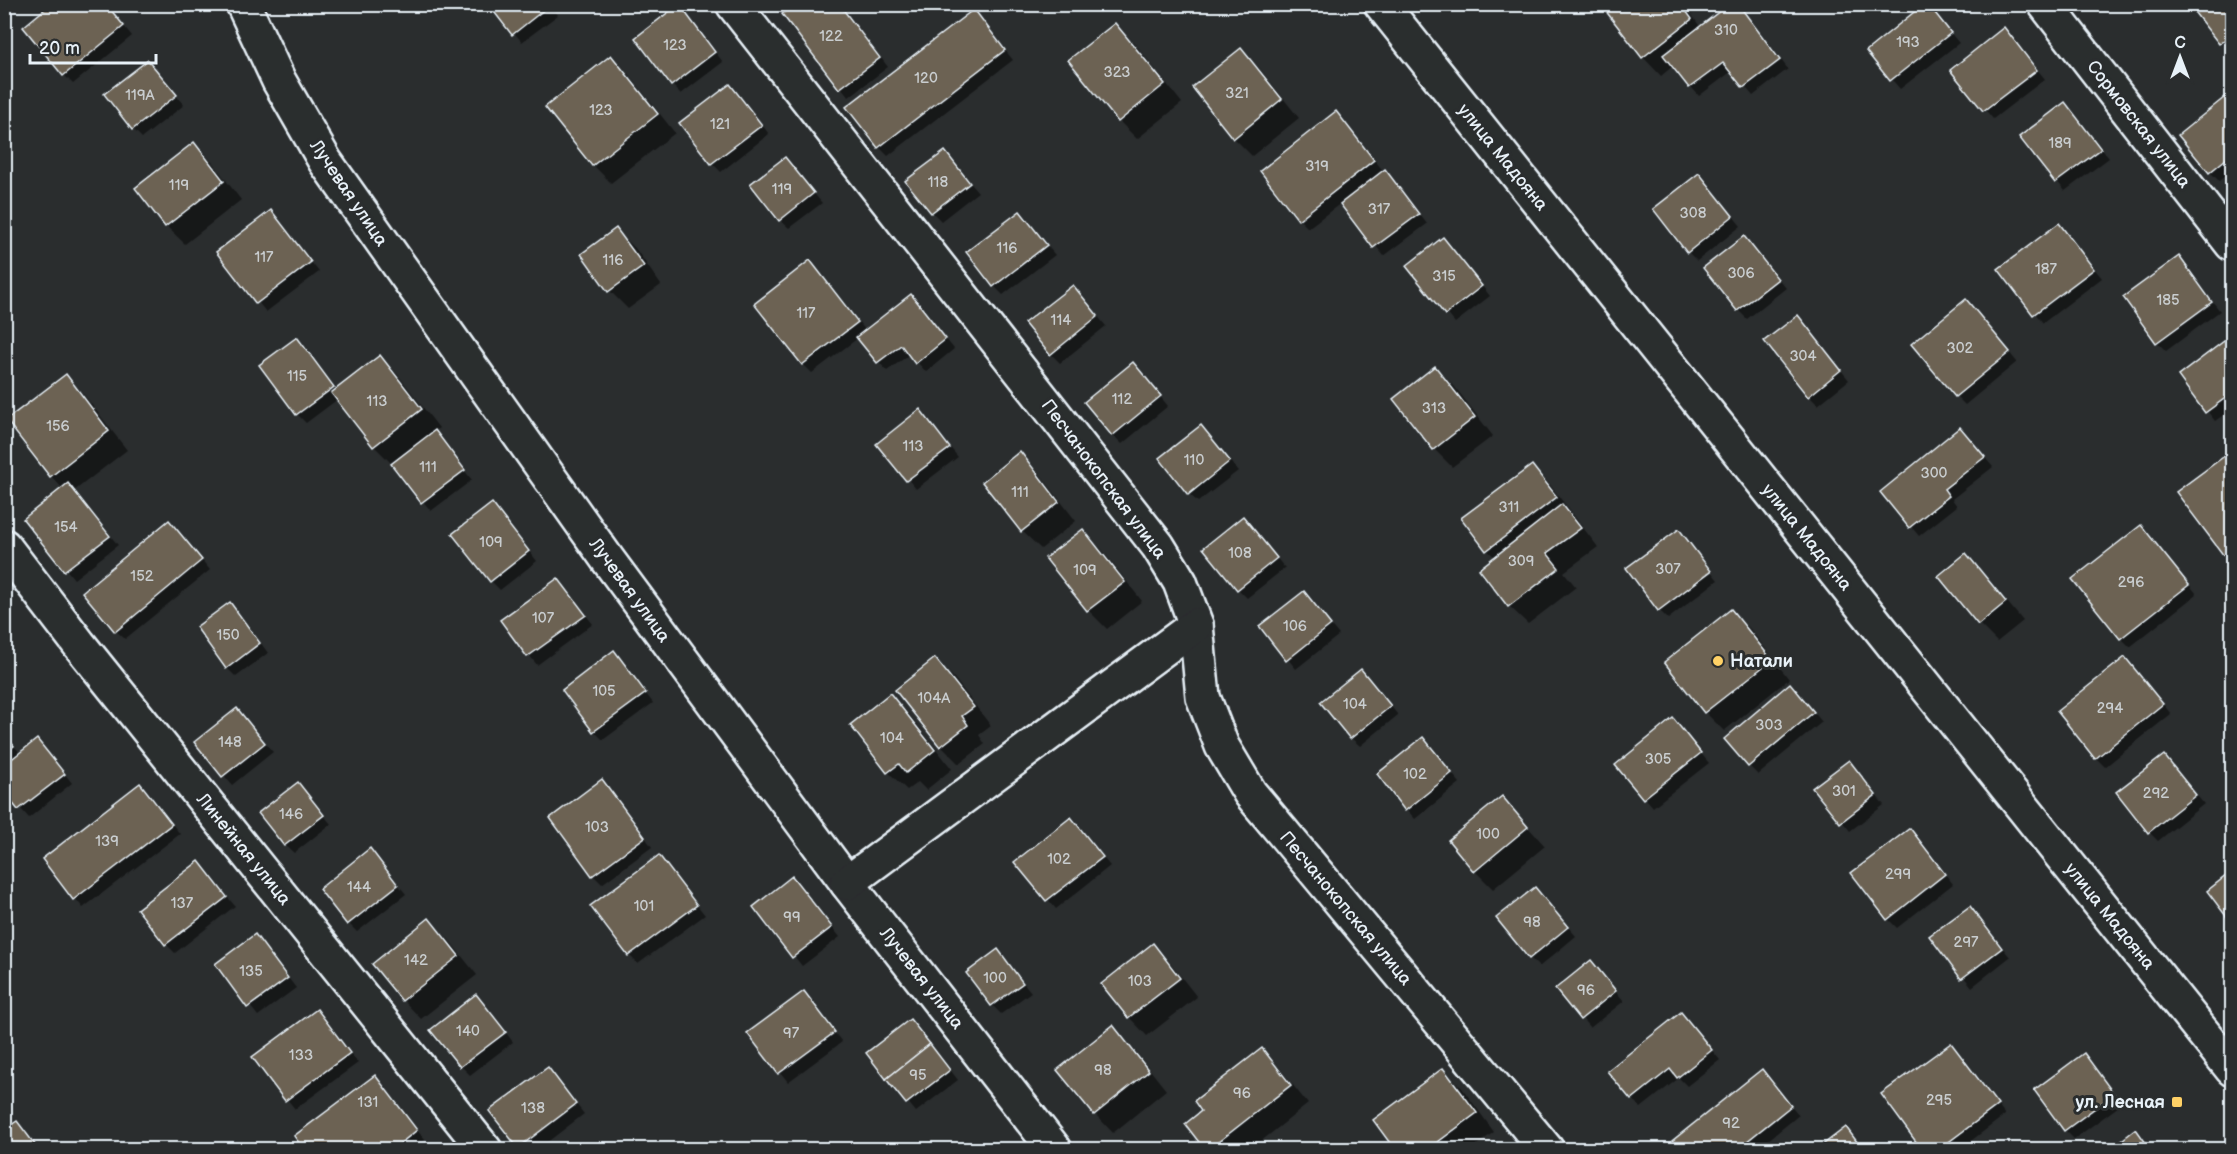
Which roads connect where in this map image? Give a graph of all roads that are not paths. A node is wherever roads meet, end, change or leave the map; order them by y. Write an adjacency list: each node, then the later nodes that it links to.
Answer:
1 (243, 4): 8 (street, Лучевая улица)
2 (733, 4): 7 (street, Песчанокопская улица)
3 (1381, 4): 9 (street, улица Мадояна)
4 (2045, 4): 5 (street, Сормовская улица)
5 (2232, 244)
6 (4, 546): 10 (street, Линейная улица)
7 (1196, 625): 8 (street); 12 (street, Песчанокопская улица)
8 (847, 883): 11 (street, Лучевая улица)
9 (2232, 1069)
10 (485, 1149)
11 (1055, 1149)
12 (1547, 1149)

